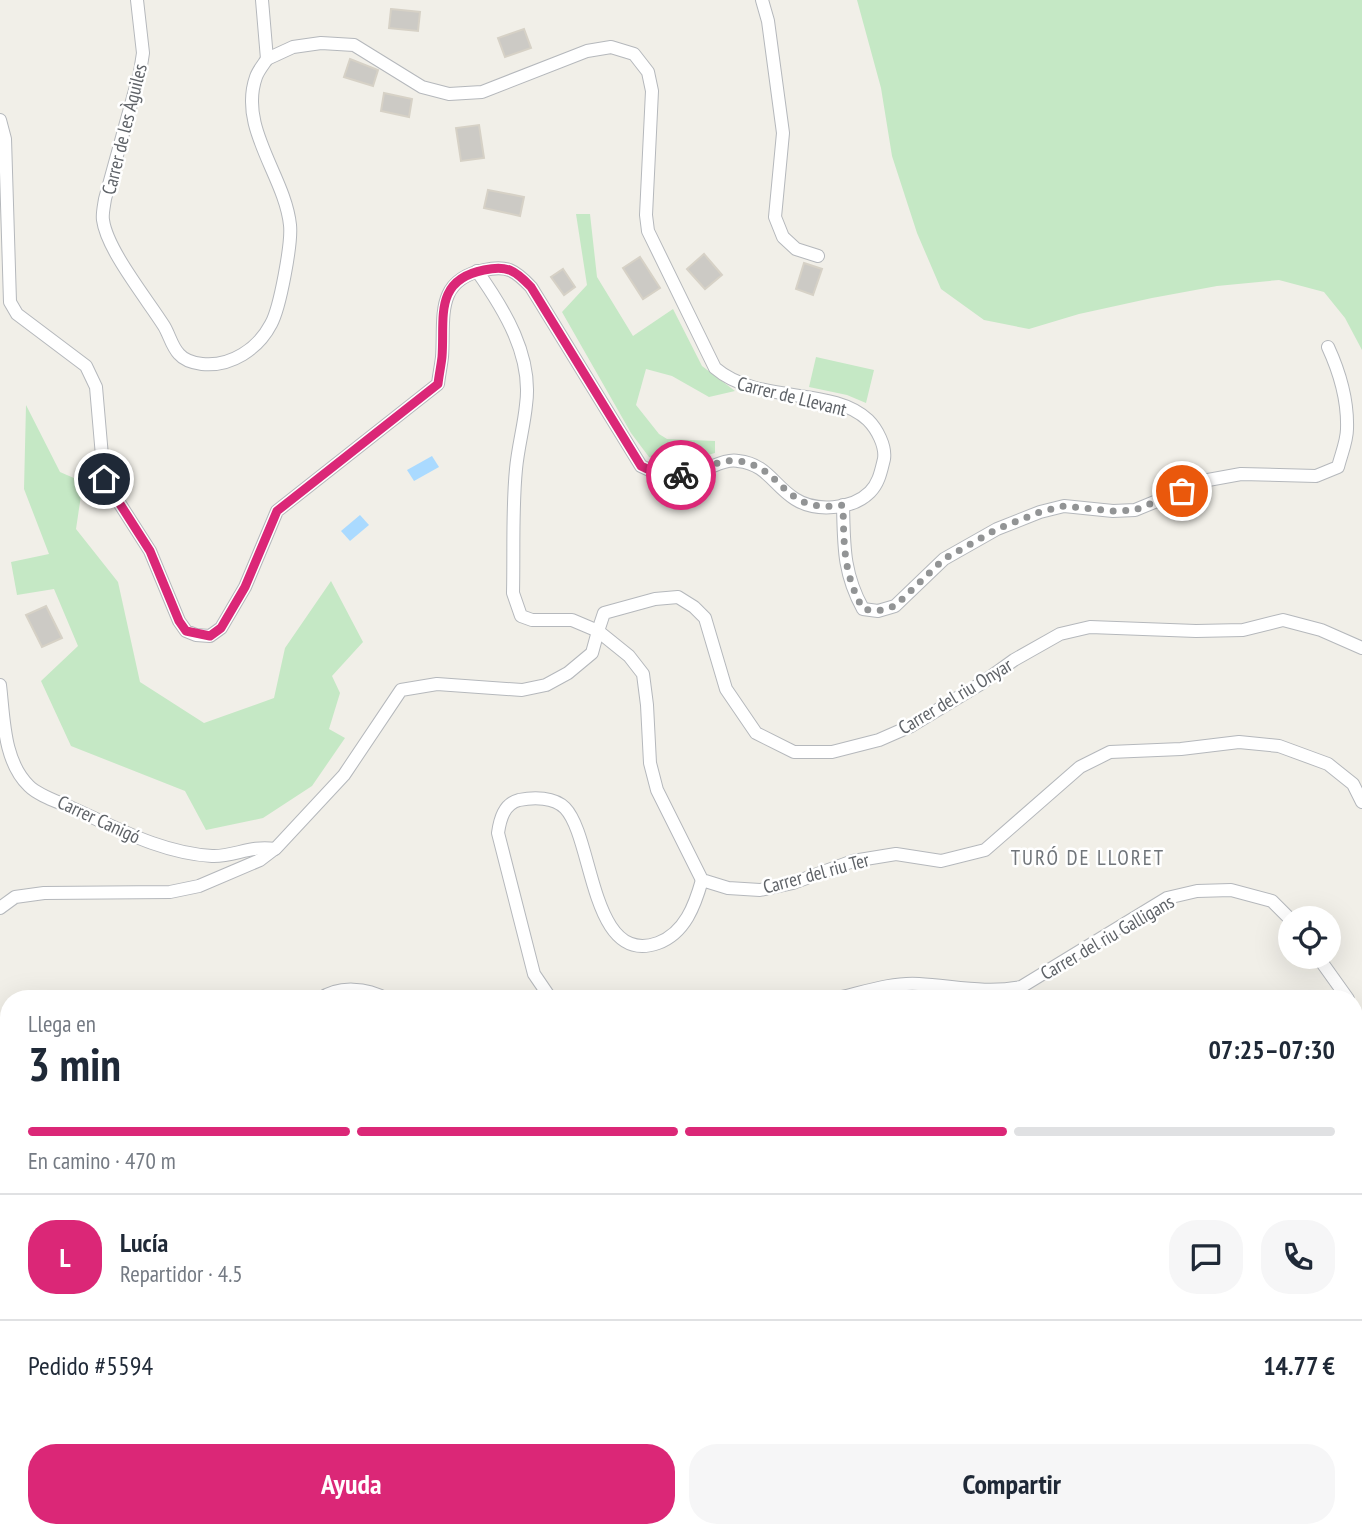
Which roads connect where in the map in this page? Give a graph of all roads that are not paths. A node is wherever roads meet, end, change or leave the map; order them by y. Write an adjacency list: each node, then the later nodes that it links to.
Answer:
1 (137, 0): 4 (street, Carrer de les Àguiles)
2 (262, 0): 4 (street)
3 (762, 0): 6 (street)
4 (267, 59): 9 (street, Carrer de Llevant)
5 (0, 120): 7 (street)
6 (818, 256)
7 (477, 271): 9 (street); 10 (street)
8 (1328, 347): 9 (street)
9 (843, 505)
10 (598, 631): 11 (street, Carrer del riu Onyar); 14 (street); 15 (street)
11 (1362, 648)
12 (0, 685): 14 (street, Carrer Canigó)
13 (1362, 802): 15 (street, Carrer del riu Ter)
14 (275, 849): 17 (street)
15 (702, 880): 21 (street)
16 (1278, 907): 24 (street, Carrer del riu Galligans)
17 (0, 908)
18 (1327, 969): 25 (street)
19 (343, 990): 20 (street)
20 (366, 990)
21 (545, 990)
22 (878, 990): 23 (street, Carrer del riu Galligans)
23 (971, 990)
24 (1006, 990)
25 (1342, 990)

